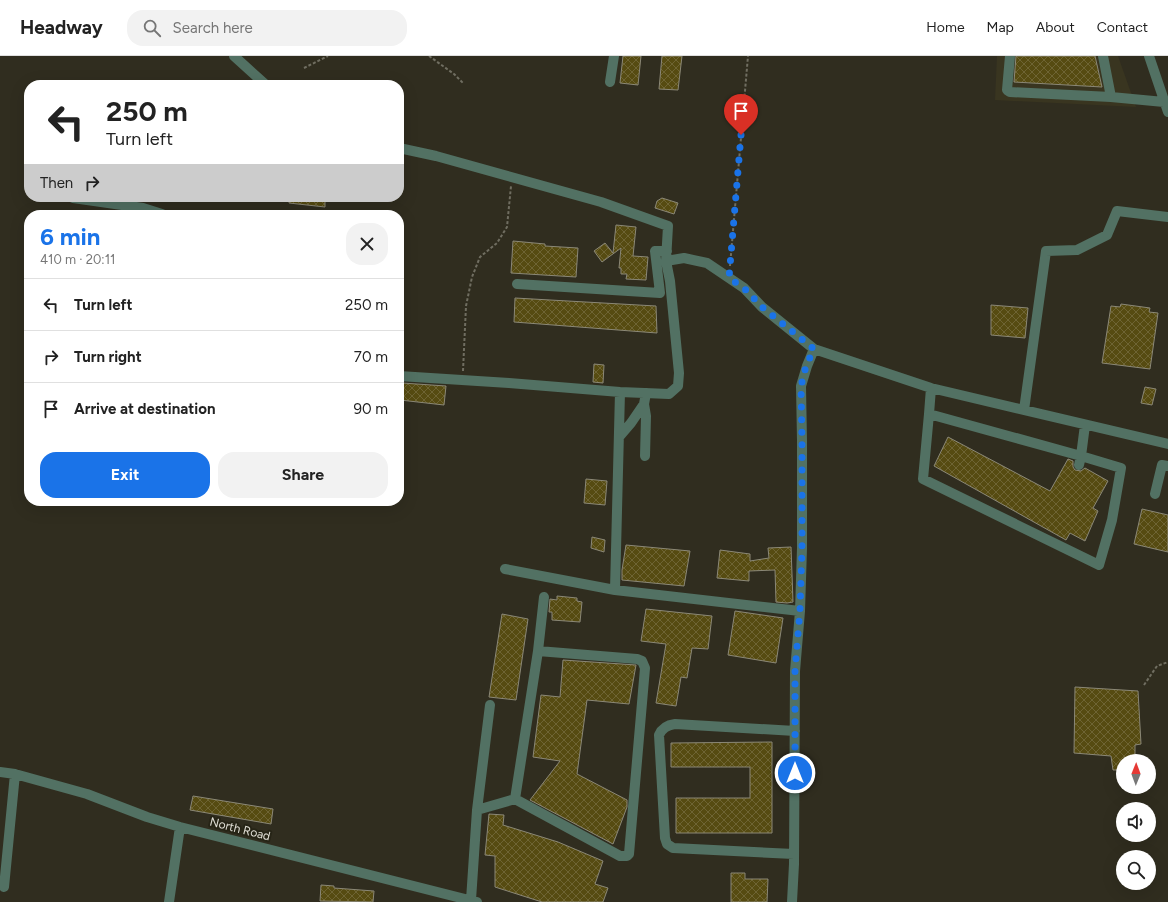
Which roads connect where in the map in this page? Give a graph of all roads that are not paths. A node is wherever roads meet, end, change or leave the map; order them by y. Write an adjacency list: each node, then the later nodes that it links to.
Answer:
1 (234, 56): 6 (street)
2 (614, 56): 7 (street)
3 (1010, 56): 8 (street)
4 (1103, 56): 8 (street)
5 (1149, 56): 9 (street)
6 (260, 80)
7 (610, 82)
8 (1111, 97): 9 (street)
9 (1164, 102): 10 (street)
10 (1168, 112)
11 (404, 149): 15 (street)
12 (101, 202): 13 (street)
13 (149, 210)
14 (1168, 218): 24 (street)
15 (667, 251): 16 (street); 17 (street)
16 (666, 261): 18 (street); 22 (street)
17 (517, 284)
18 (814, 349): 20 (street); 36 (street)
19 (404, 376): 21 (street)
20 (931, 388): 24 (street); 25 (street)
21 (620, 392): 22 (street); 27 (street)
22 (646, 393): 23 (street)
23 (644, 404): 27 (street); 29 (street)
24 (1024, 410): 26 (street)
25 (929, 414): 30 (street); 30 (street)
26 (1085, 425): 28 (street); 30 (street)
27 (619, 437): 34 (street)
28 (1168, 444)
29 (645, 456)
30 (1080, 460)
31 (1168, 466): 32 (street)
32 (1155, 494)
33 (505, 569): 34 (street)
34 (615, 590): 36 (street)
35 (544, 597): 37 (street)
36 (800, 610): 39 (street)
37 (538, 651): 42 (street); 42 (street)
38 (490, 705): 43 (street)
39 (795, 731): 45 (street); 45 (street)
40 (0, 772): 41 (street, North Road)
41 (15, 774): 44 (street, North Road); 46 (street)
42 (515, 799): 43 (street)
43 (477, 810): 47 (street)
44 (180, 827): 47 (street, North Road); 48 (street)
45 (794, 854): 49 (street)
46 (4, 887)
47 (474, 901)
48 (169, 902)
49 (792, 902)

